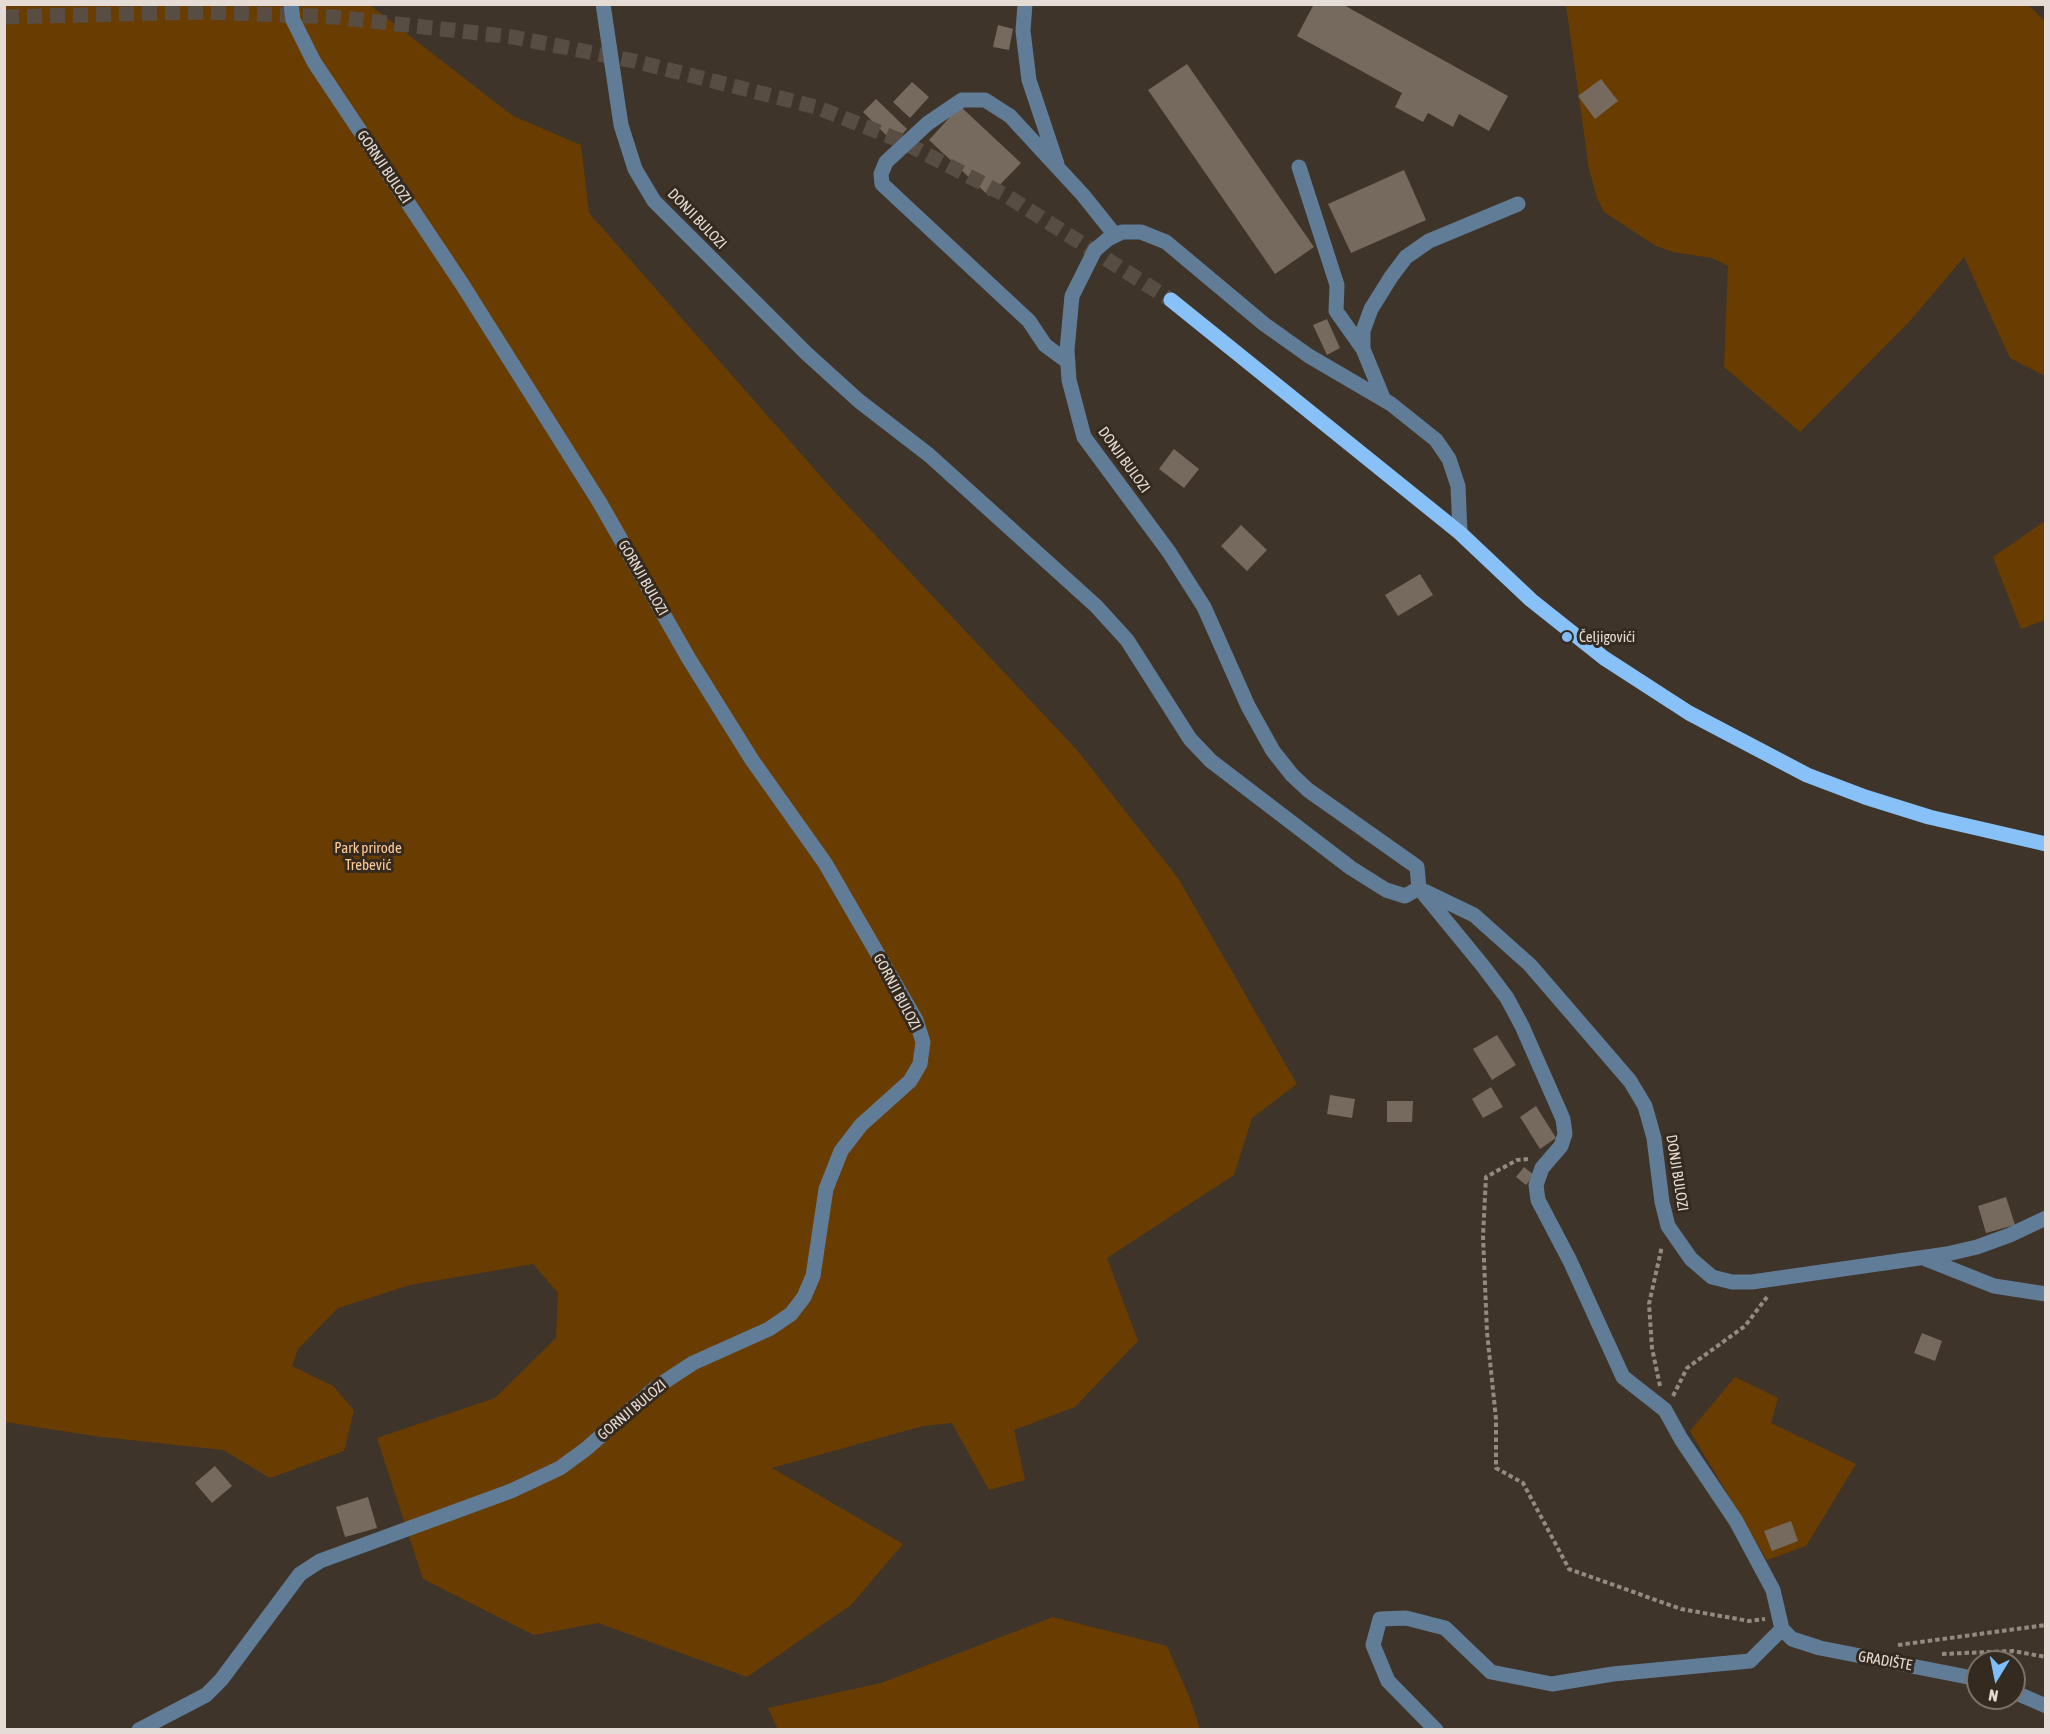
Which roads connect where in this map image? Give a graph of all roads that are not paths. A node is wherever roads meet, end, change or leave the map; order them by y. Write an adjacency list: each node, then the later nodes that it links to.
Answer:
1 (291, 4): 22 (street, GORNJI BULOZI)
2 (603, 4): 14 (street, DONJI BULOZI)
3 (1025, 4): 4 (street)
4 (1058, 167): 7 (street); 10 (street)
5 (1299, 167): 9 (street)
6 (1518, 204): 9 (street)
7 (1115, 235): 10 (street, DONJI BULOZI); 11 (street)
8 (1171, 300): 12 (main road)
9 (1363, 349): 11 (street)
10 (1068, 362): 14 (street, DONJI BULOZI)
11 (1384, 400): 12 (street)
12 (1460, 533): 13 (main road)
13 (2046, 844)
14 (1419, 888): 16 (street, DONJI BULOZI); 18 (street)
15 (2046, 1218): 16 (street, DONJI BULOZI)
16 (1923, 1258): 17 (street)
17 (2046, 1294)
18 (1784, 1628): 19 (street, GRADIŠTE); 23 (street)
19 (1966, 1677)
20 (2026, 1698): 21 (street)
21 (2046, 1707)
22 (139, 1730)
23 (1436, 1730)

